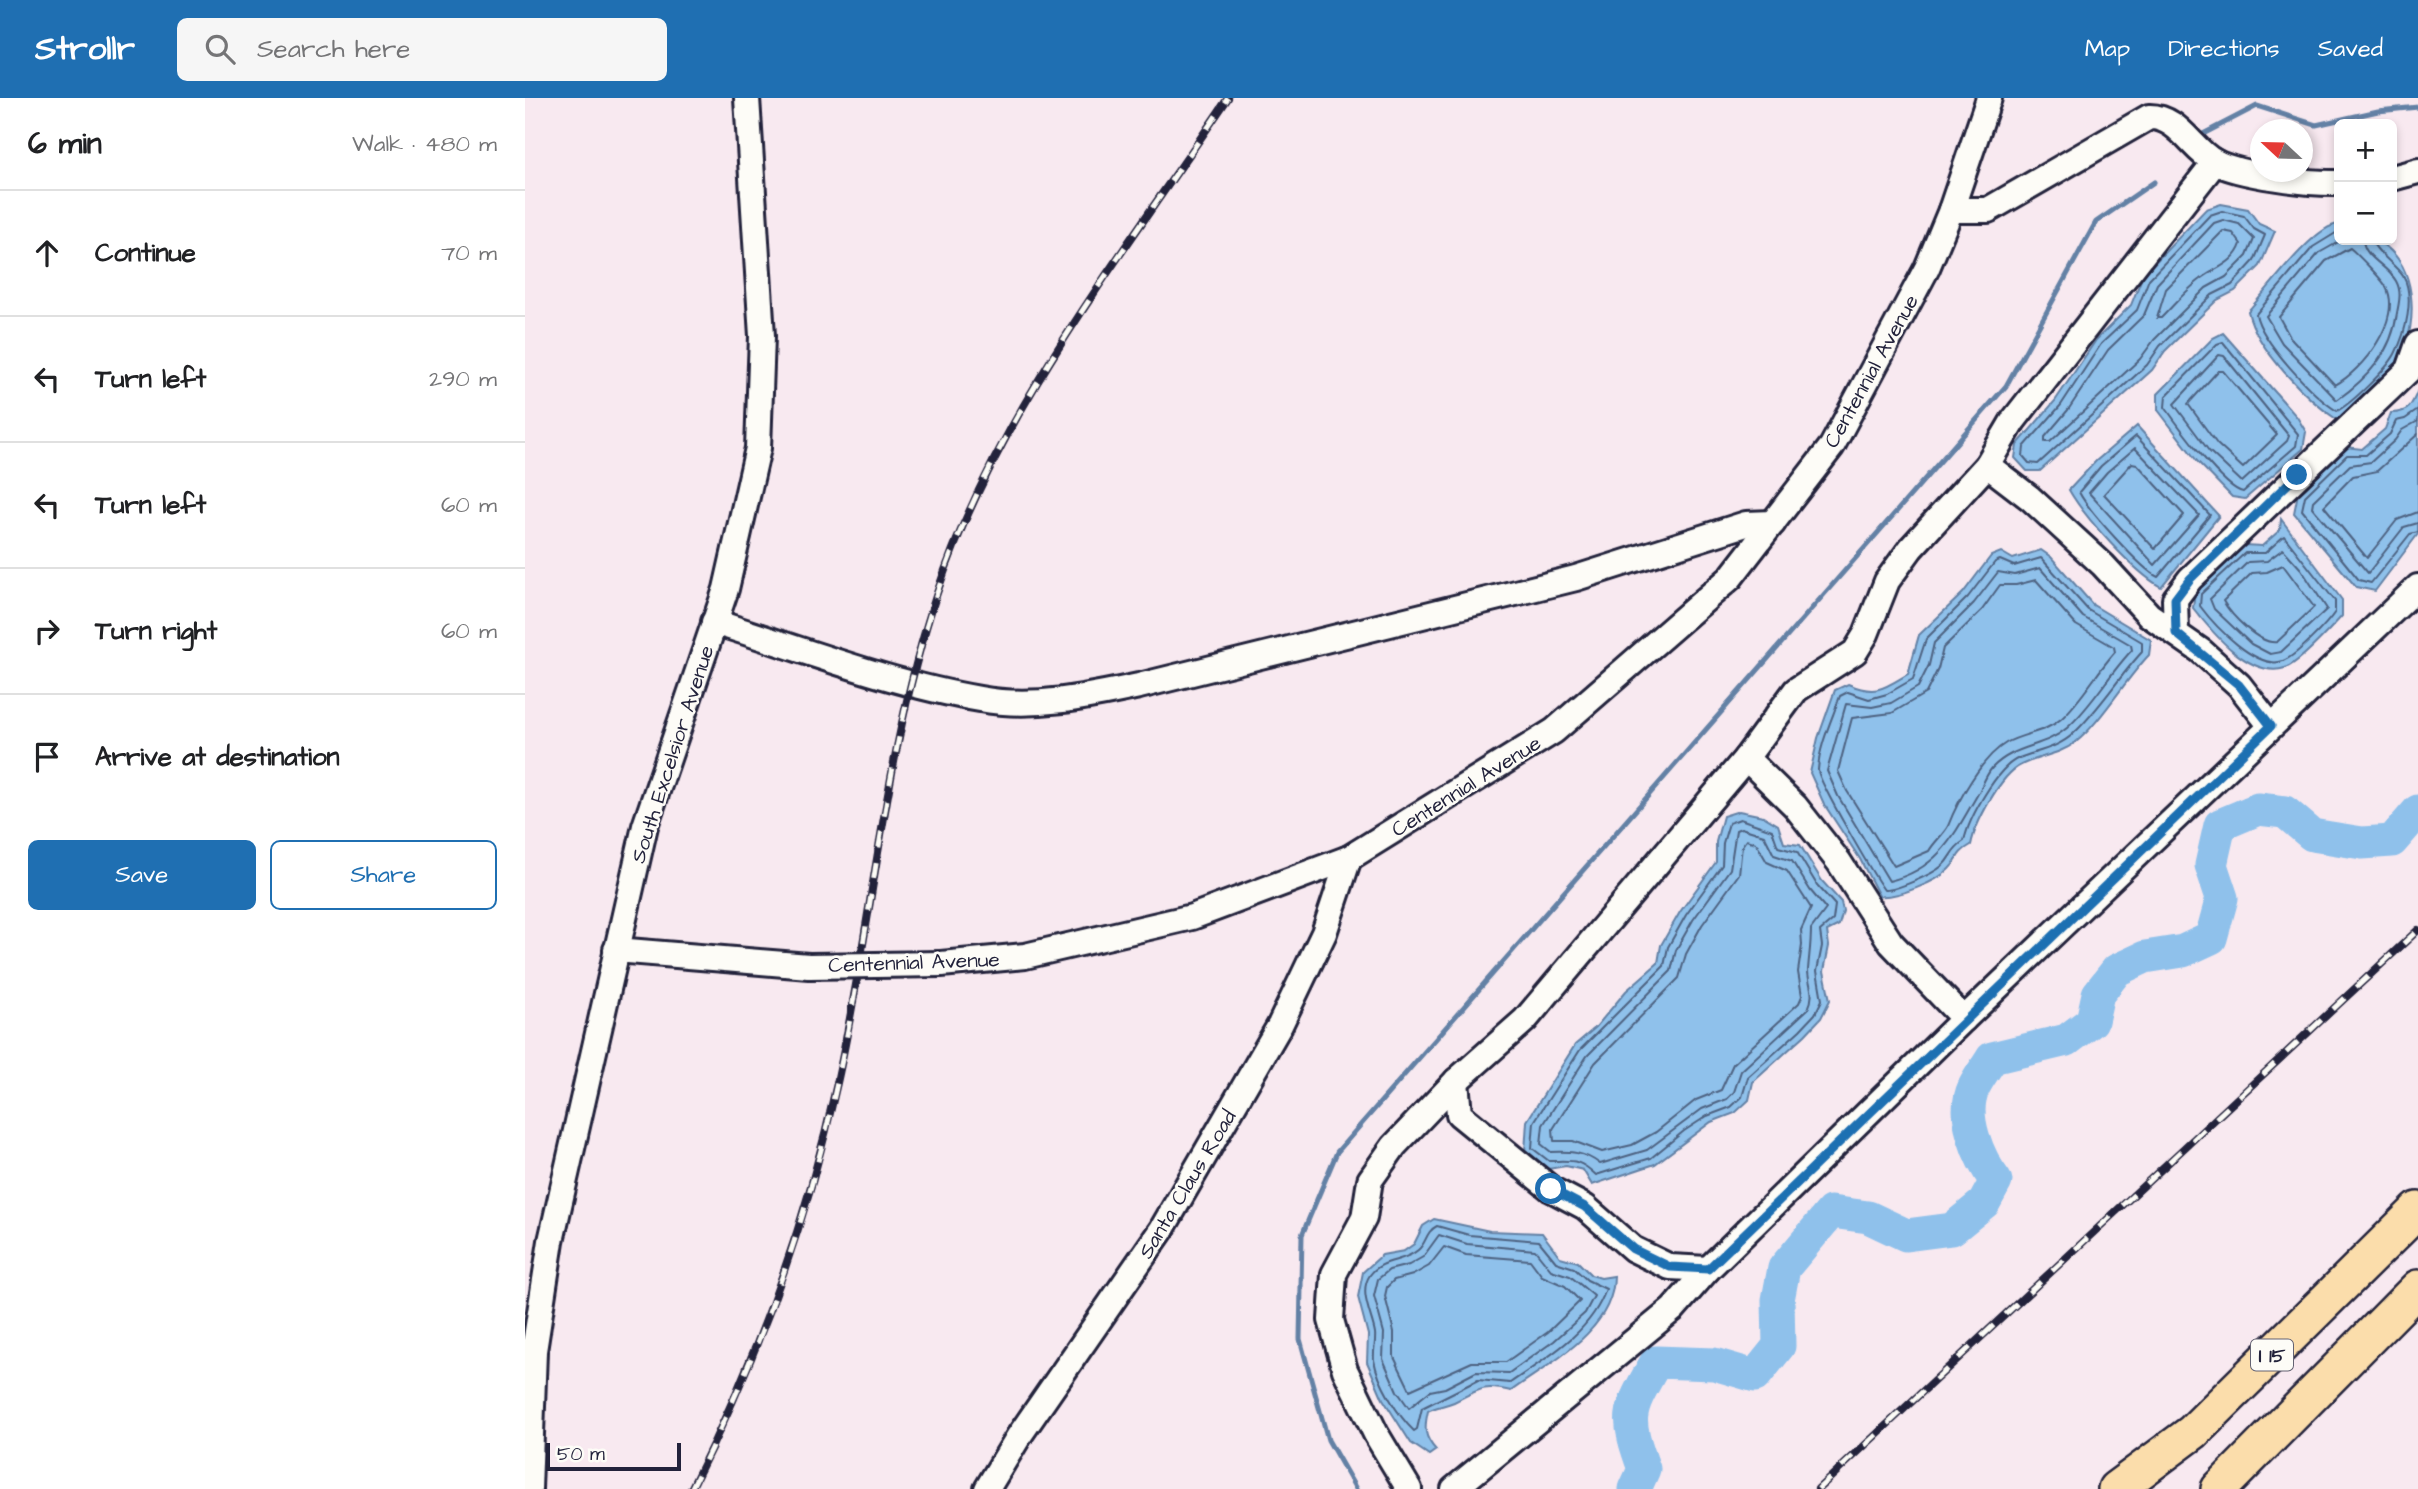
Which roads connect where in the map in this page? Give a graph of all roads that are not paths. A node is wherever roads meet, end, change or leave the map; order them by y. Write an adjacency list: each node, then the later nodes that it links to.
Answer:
1 (747, 98): 12 (street, South Excelsior Avenue)
2 (1989, 98): 7 (street, Centennial Avenue)
3 (2215, 162): 6 (street); 7 (street); 9 (street)
4 (2418, 171): 5 (street)
5 (2397, 177)
6 (2334, 182)
7 (1951, 210): 10 (street, Centennial Avenue)
8 (2418, 344): 13 (street)
9 (1987, 465): 13 (street); 15 (street)
10 (1773, 523): 12 (street); 16 (street, Centennial Avenue)
11 (2418, 587): 14 (street)
12 (714, 622): 17 (street, South Excelsior Avenue)
13 (2176, 633): 14 (street)
14 (2271, 726): 18 (street)
15 (1746, 758): 18 (street); 19 (street)
16 (1349, 858): 17 (street, Centennial Avenue, bridge); 24 (street, Santa Claus Road)
17 (616, 950): 23 (street, South Excelsior Avenue)
18 (1964, 1019): 21 (street)
19 (1455, 1080): 21 (street); 25 (street)
20 (2418, 1210): 27 (highway, I 15)
21 (1708, 1269): 26 (street)
22 (2418, 1288): 28 (highway, I 15)
23 (529, 1489)
24 (987, 1489)
25 (1409, 1489)
26 (1454, 1489)
27 (2116, 1489)
28 (2219, 1489)

